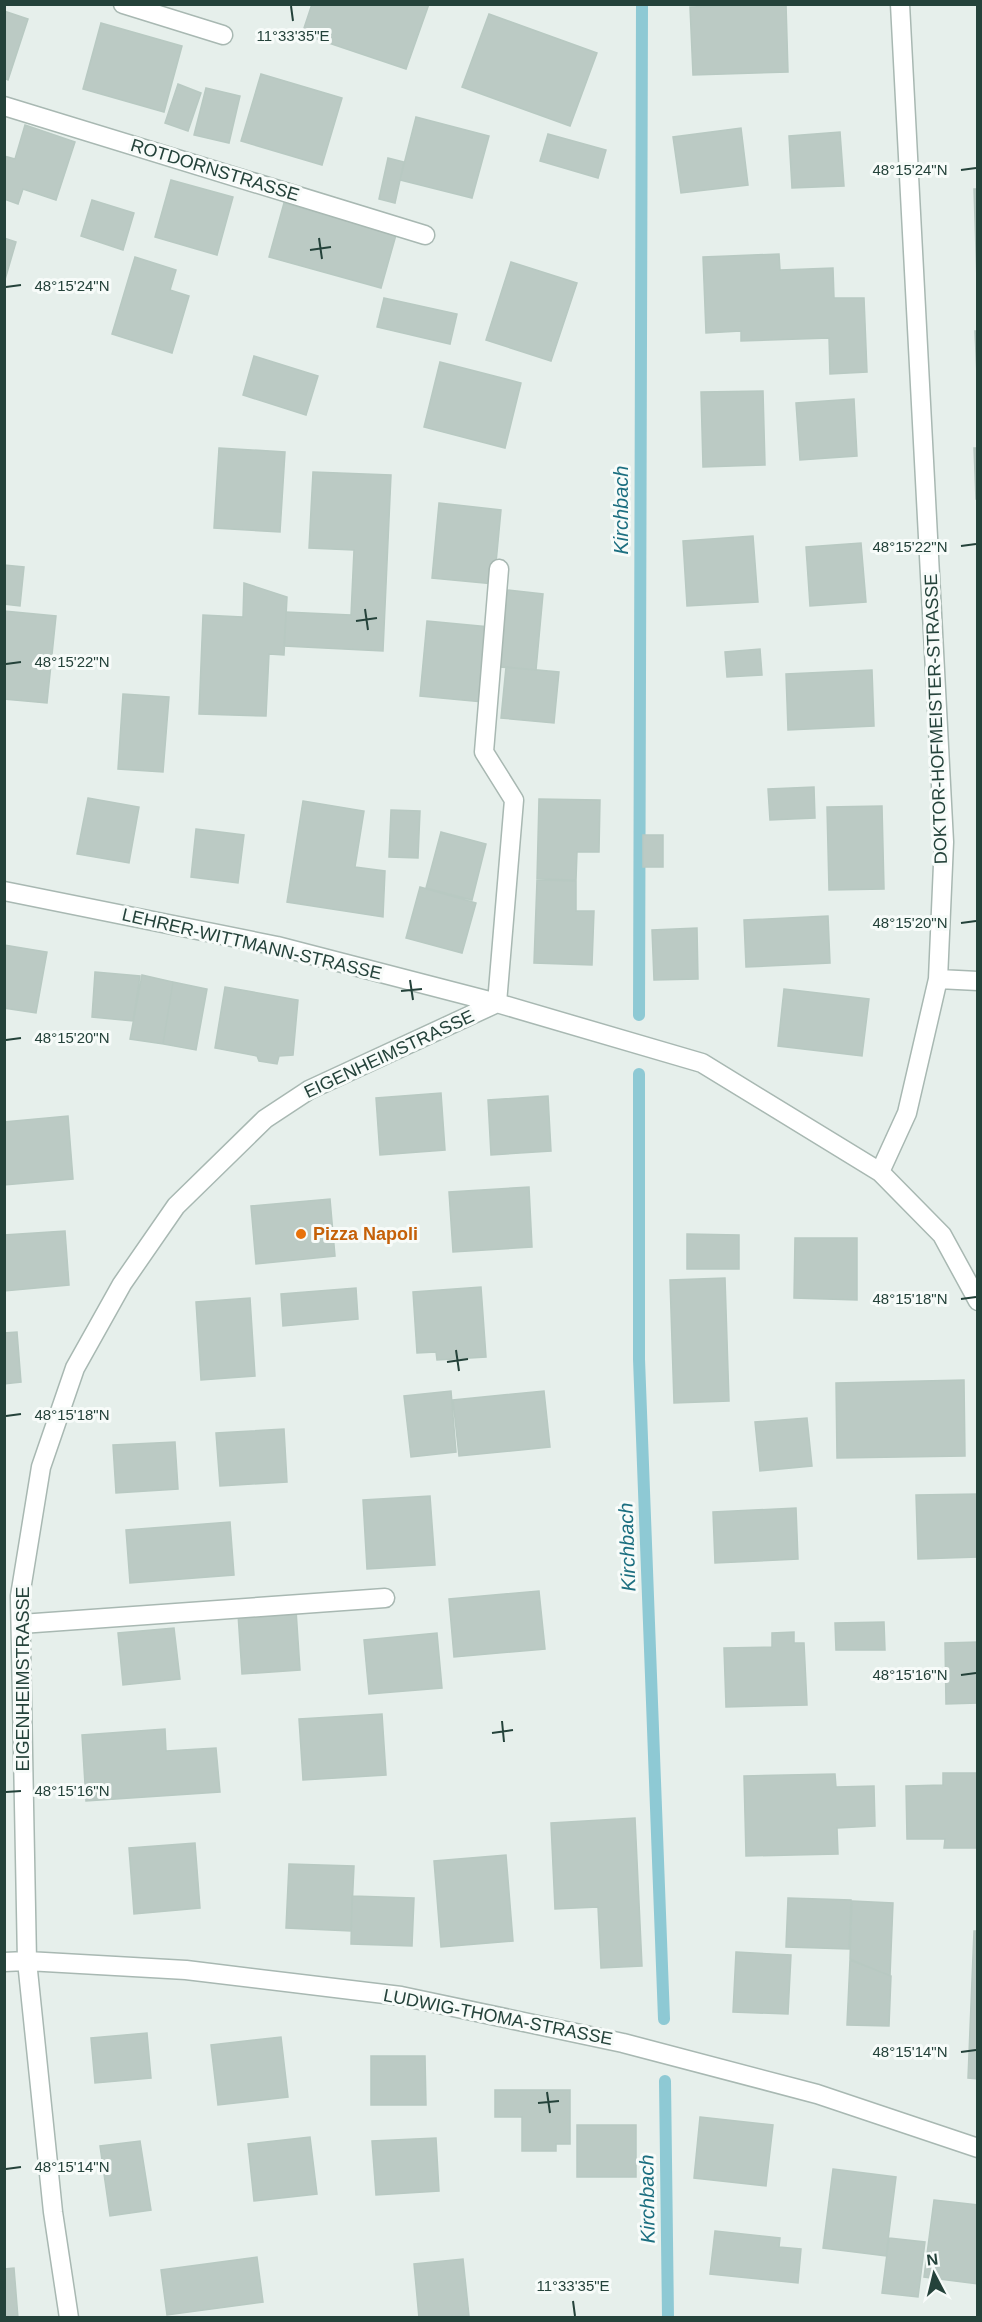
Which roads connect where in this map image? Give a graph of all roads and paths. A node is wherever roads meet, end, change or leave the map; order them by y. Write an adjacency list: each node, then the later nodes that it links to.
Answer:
1 (123, 4): 3 (street)
2 (900, 4): 8 (street, DOKTOR-HOFMEISTER-STRASSE)
3 (223, 35)
4 (4, 106): 5 (street, ROTDORNSTRASSE)
5 (425, 235)
6 (499, 569): 10 (street)
7 (4, 891): 10 (street, LEHRER-WITTMANN-STRASSE)
8 (938, 979): 9 (street); 11 (street, DOKTOR-HOFMEISTER-STRASSE)
9 (978, 981)
10 (497, 1003): 11 (street, LEHRER-WITTMANN-STRASSE); 14 (street, EIGENHEIMSTRASSE)
11 (880, 1172): 12 (street, LEHRER-WITTMANN-STRASSE)
12 (978, 1301)
13 (385, 1598): 14 (street)
14 (21, 1624): 15 (street, EIGENHEIMSTRASSE)
15 (27, 1961): 16 (street, LUDWIG-THOMA-STRASSE); 17 (street, LUDWIG-THOMA-STRASSE); 18 (street, EIGENHEIMSTRASSE)
16 (4, 1962)
17 (978, 2148)
18 (69, 2318)

